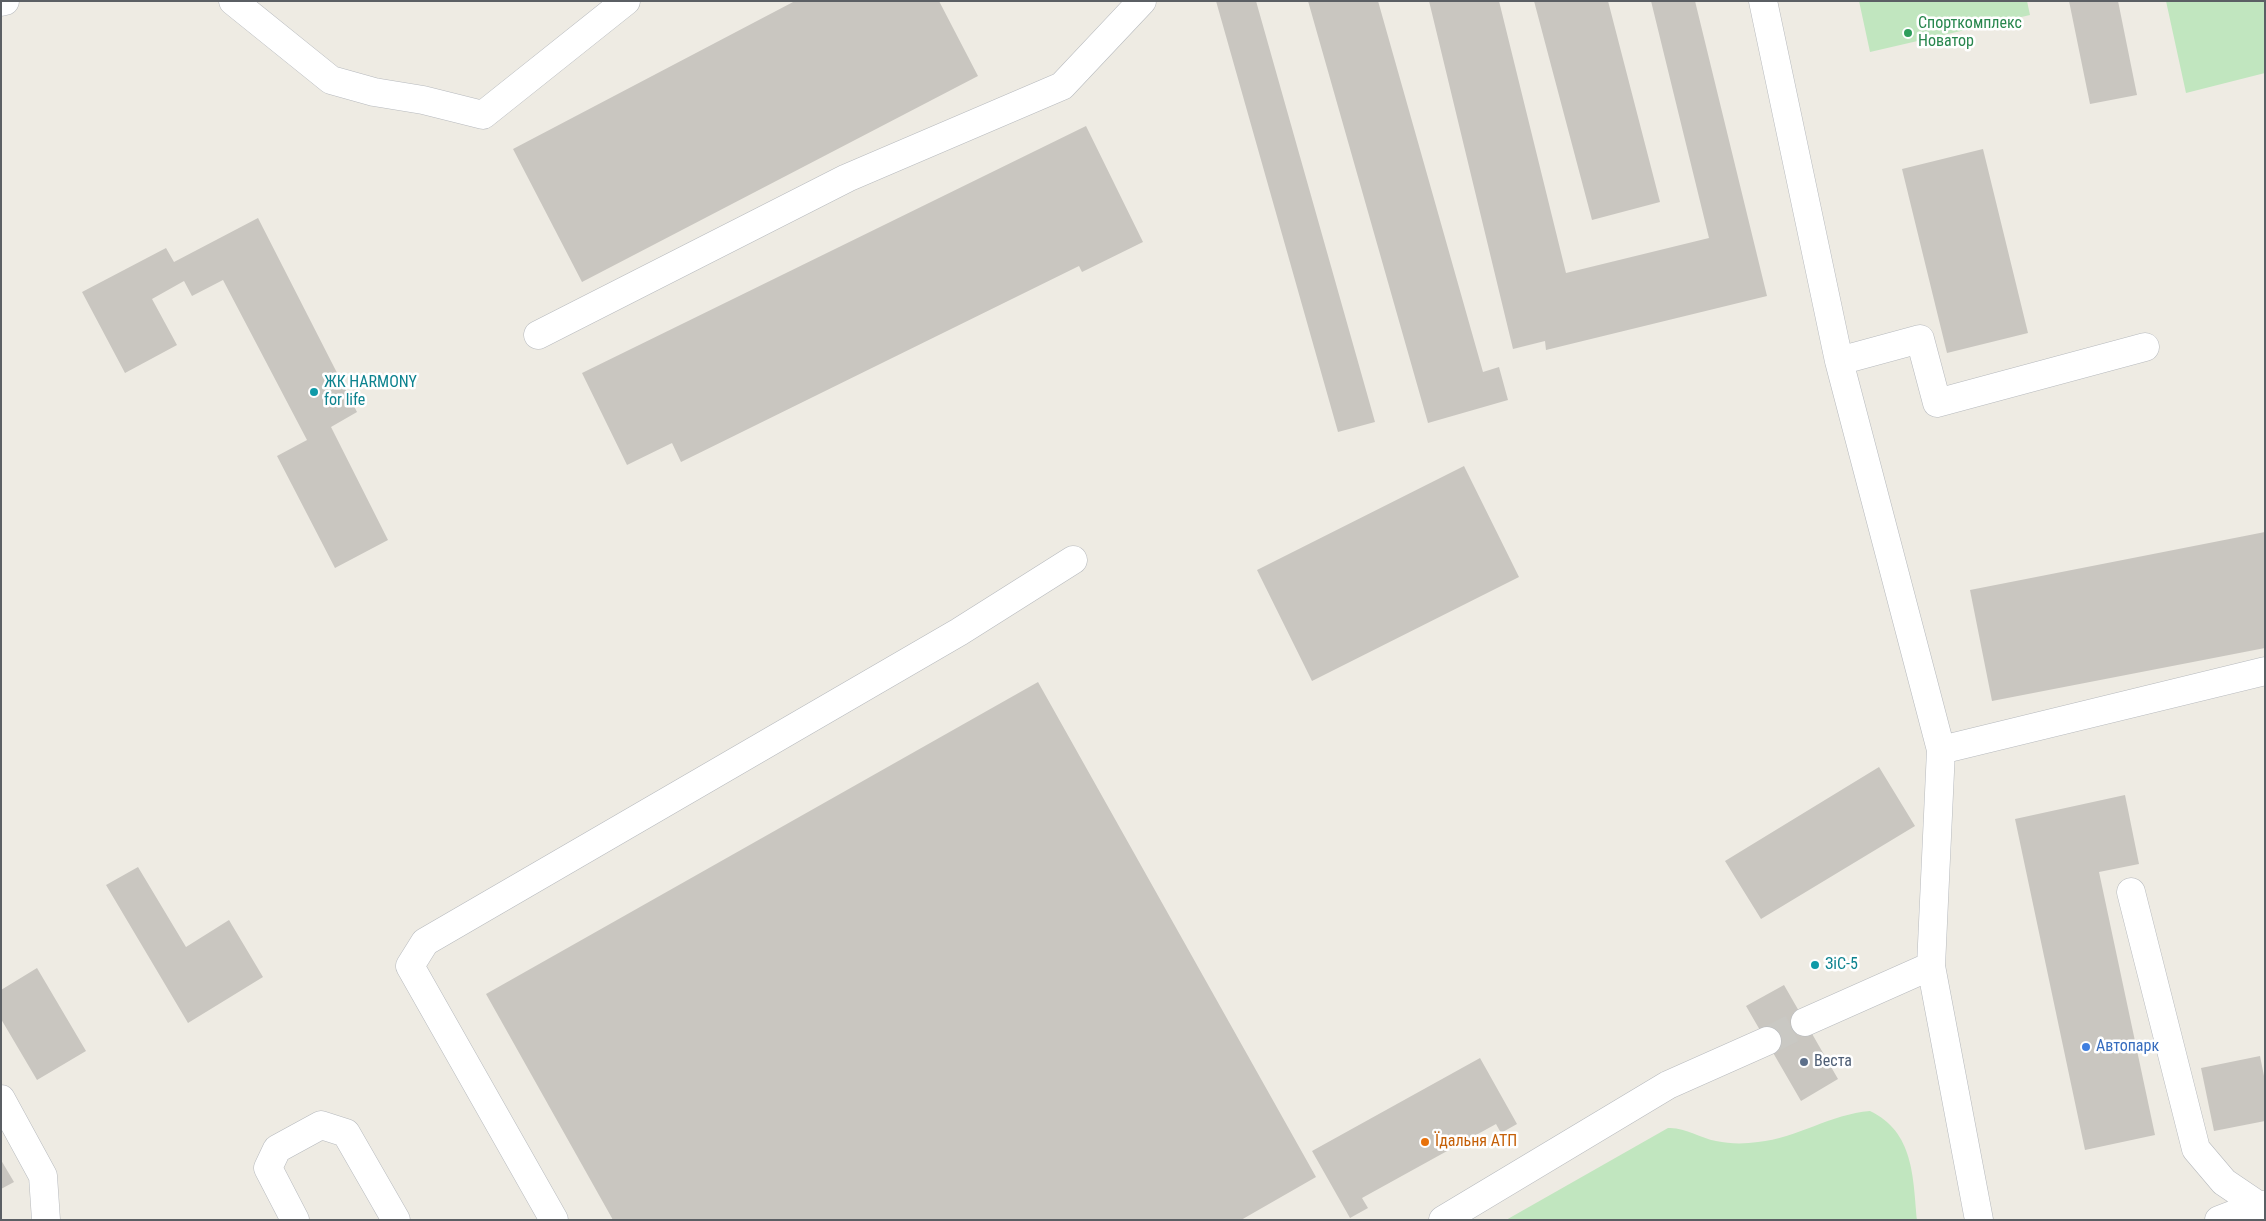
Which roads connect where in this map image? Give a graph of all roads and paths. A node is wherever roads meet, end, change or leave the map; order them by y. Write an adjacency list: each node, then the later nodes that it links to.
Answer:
1 (5, 1): 6 (street)
2 (233, 1): 3 (street)
3 (626, 1)
4 (1142, 1): 7 (street)
5 (1764, 1): 9 (street)
6 (1, 2)
7 (538, 335)
8 (2146, 347): 9 (street)
9 (1839, 361): 12 (street)
10 (1073, 560): 22 (street)
11 (2265, 671): 12 (street)
12 (1941, 750): 14 (street)
13 (2131, 892): 18 (street)
14 (1931, 966): 15 (street); 24 (street)
15 (1805, 1022)
16 (1767, 1041): 23 (street)
17 (1, 1099): 19 (street)
18 (2262, 1205): 25 (street)
19 (46, 1220)
20 (295, 1220): 21 (street)
21 (396, 1220)
22 (554, 1220)
23 (1443, 1220)
24 (1979, 1220)
25 (2219, 1220)

